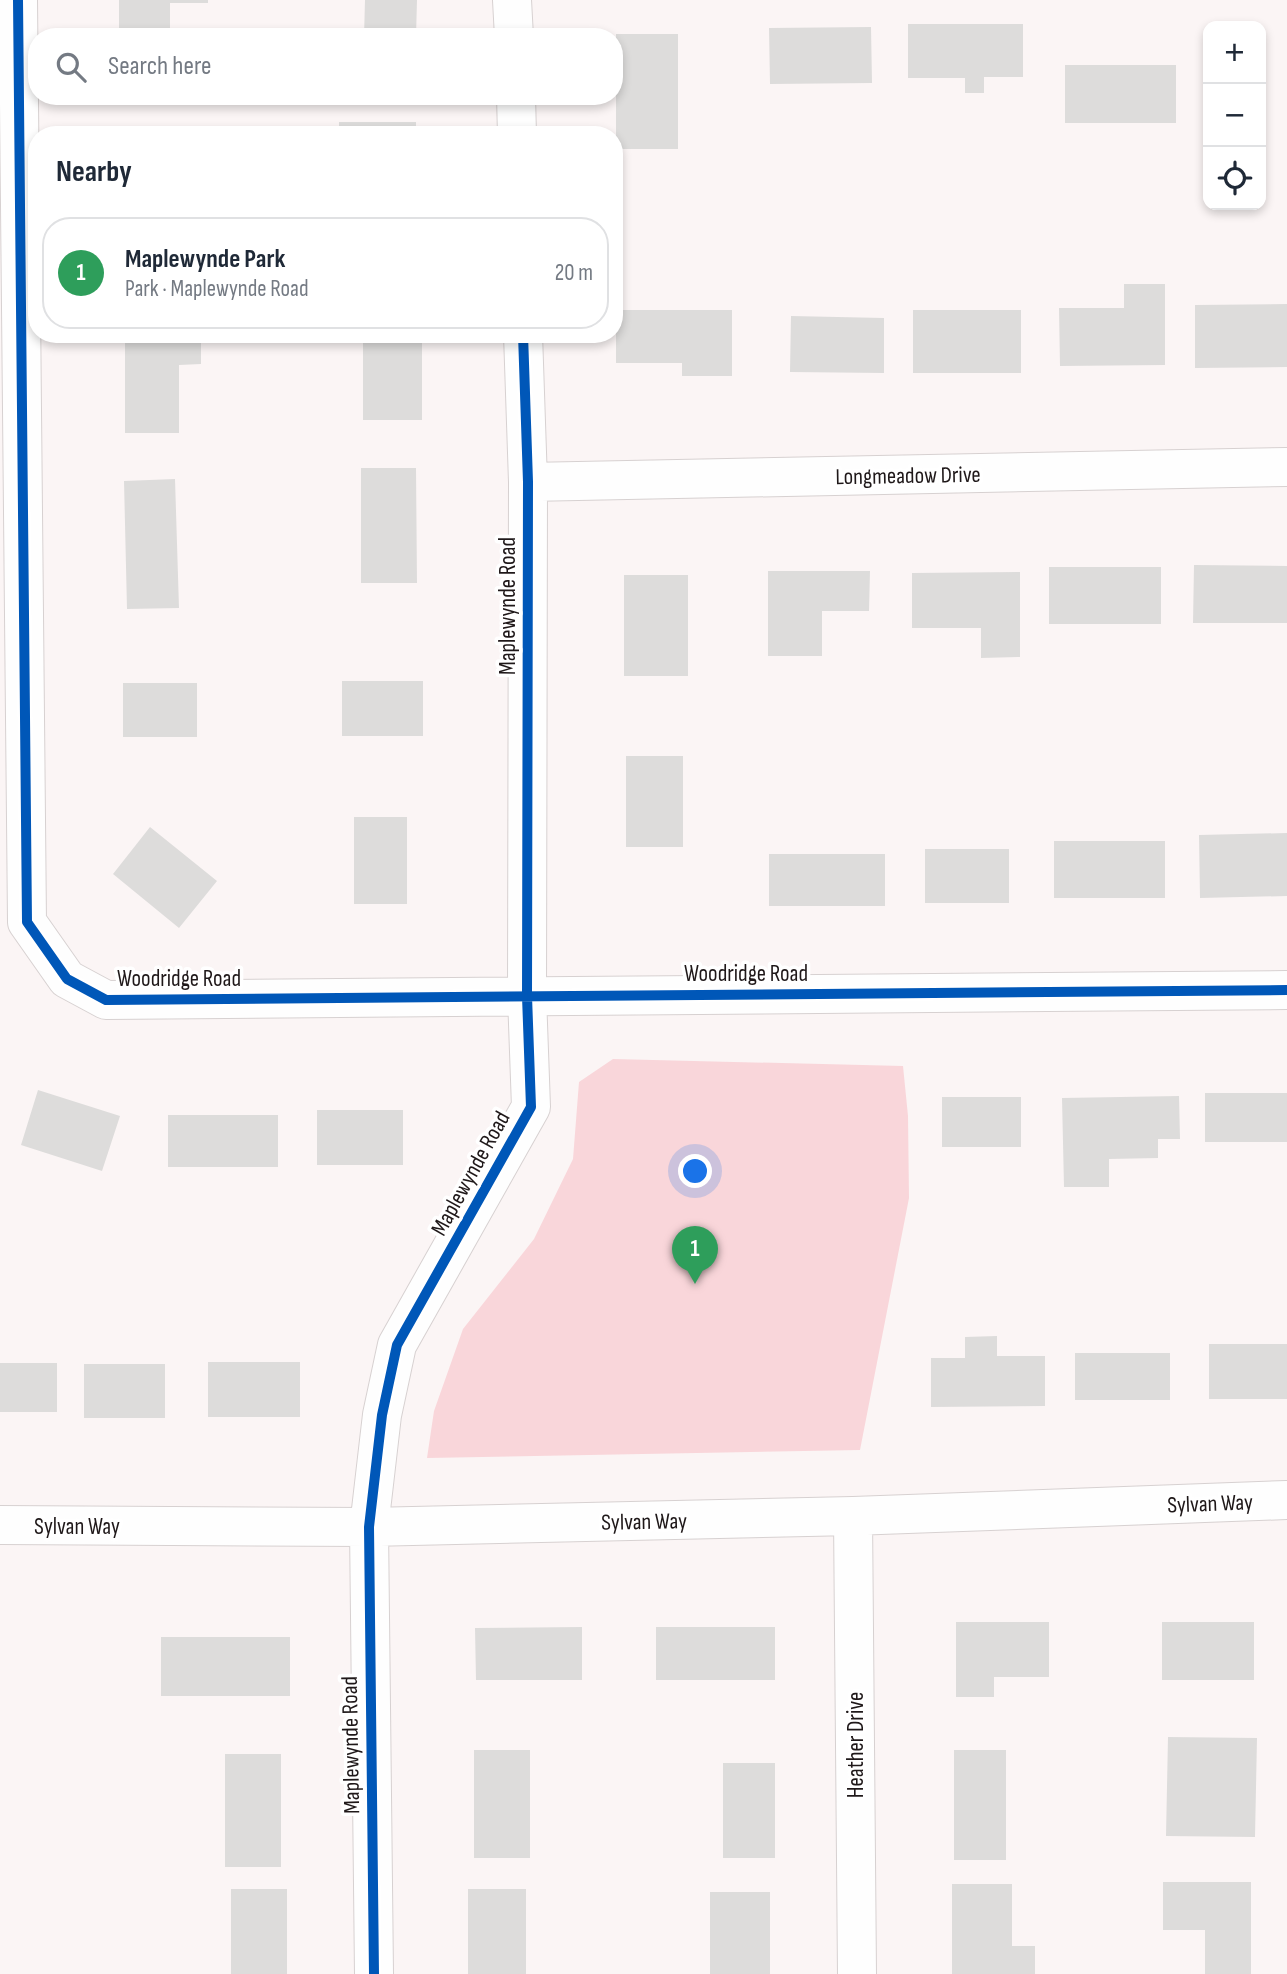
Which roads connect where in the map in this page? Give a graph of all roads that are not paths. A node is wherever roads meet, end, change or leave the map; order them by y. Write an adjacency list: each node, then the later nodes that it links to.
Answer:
1 (18, 0): 10 (street, Woodridge Road)
2 (512, 0): 3 (street)
3 (514, 28)
4 (516, 105): 5 (street)
5 (517, 126)
6 (523, 343): 8 (street, Maplewynde Road)
7 (1287, 467): 8 (street, Longmeadow Drive)
8 (528, 482): 10 (street, Maplewynde Road)
9 (1287, 990): 10 (street, Woodridge Road)
10 (527, 996): 14 (street, Maplewynde Road)
11 (1287, 1500): 12 (street, Sylvan Way)
12 (853, 1516): 14 (street, Sylvan Way); 16 (street, Heather Drive)
13 (0, 1525): 14 (street, Sylvan Way)
14 (369, 1527): 15 (street, Maplewynde Road)
15 (374, 1974)
16 (857, 1974)

